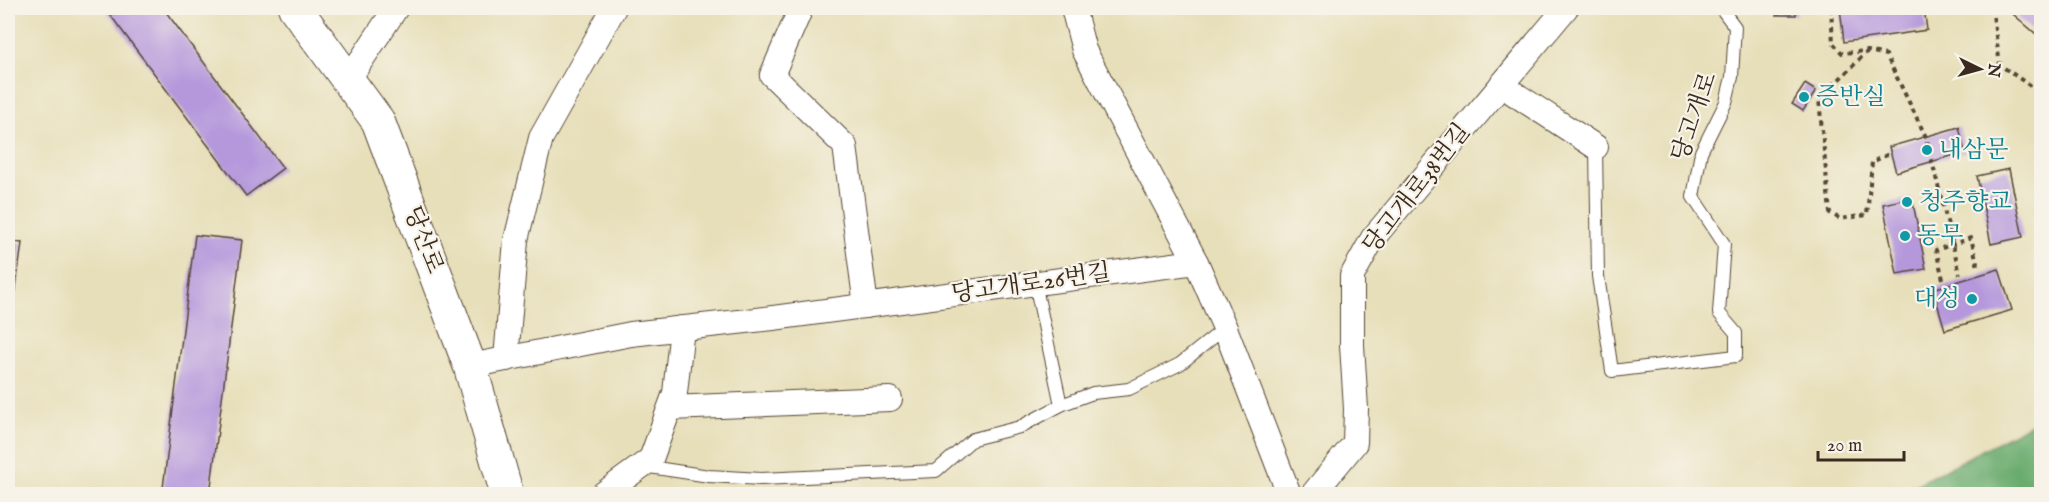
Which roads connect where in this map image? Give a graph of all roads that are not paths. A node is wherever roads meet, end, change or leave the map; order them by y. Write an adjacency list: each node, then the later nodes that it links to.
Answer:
1 (295, 8): 8 (street, 당산로)
2 (396, 8): 8 (street)
3 (614, 8): 16 (street)
4 (801, 8): 13 (street)
5 (1073, 8): 11 (street)
6 (1566, 8): 9 (street, 당고개로38번길)
7 (1721, 8): 10 (lane, 당고개로)
8 (348, 80): 17 (street, 당산로)
9 (1501, 85): 10 (street); 25 (street, 당고개로38번길)
10 (1596, 147)
11 (1196, 262): 12 (street, 당고개로26번길); 15 (street)
12 (1035, 283): 13 (street, 당고개로26번길); 19 (lane)
13 (866, 306): 14 (street, 당고개로26번길)
14 (682, 328): 16 (street, 당고개로26번길); 20 (street)
15 (1225, 328): 19 (lane); 22 (street)
16 (507, 359): 17 (street, 당고개로26번길)
17 (470, 366): 23 (street, 당산로)
18 (890, 399): 20 (street)
19 (1061, 405): 21 (lane)
20 (670, 408): 21 (street)
21 (646, 462): 24 (street)
22 (1287, 488): 25 (street, 당고개로38번길)
23 (507, 495)
24 (603, 495)
25 (1312, 495)

